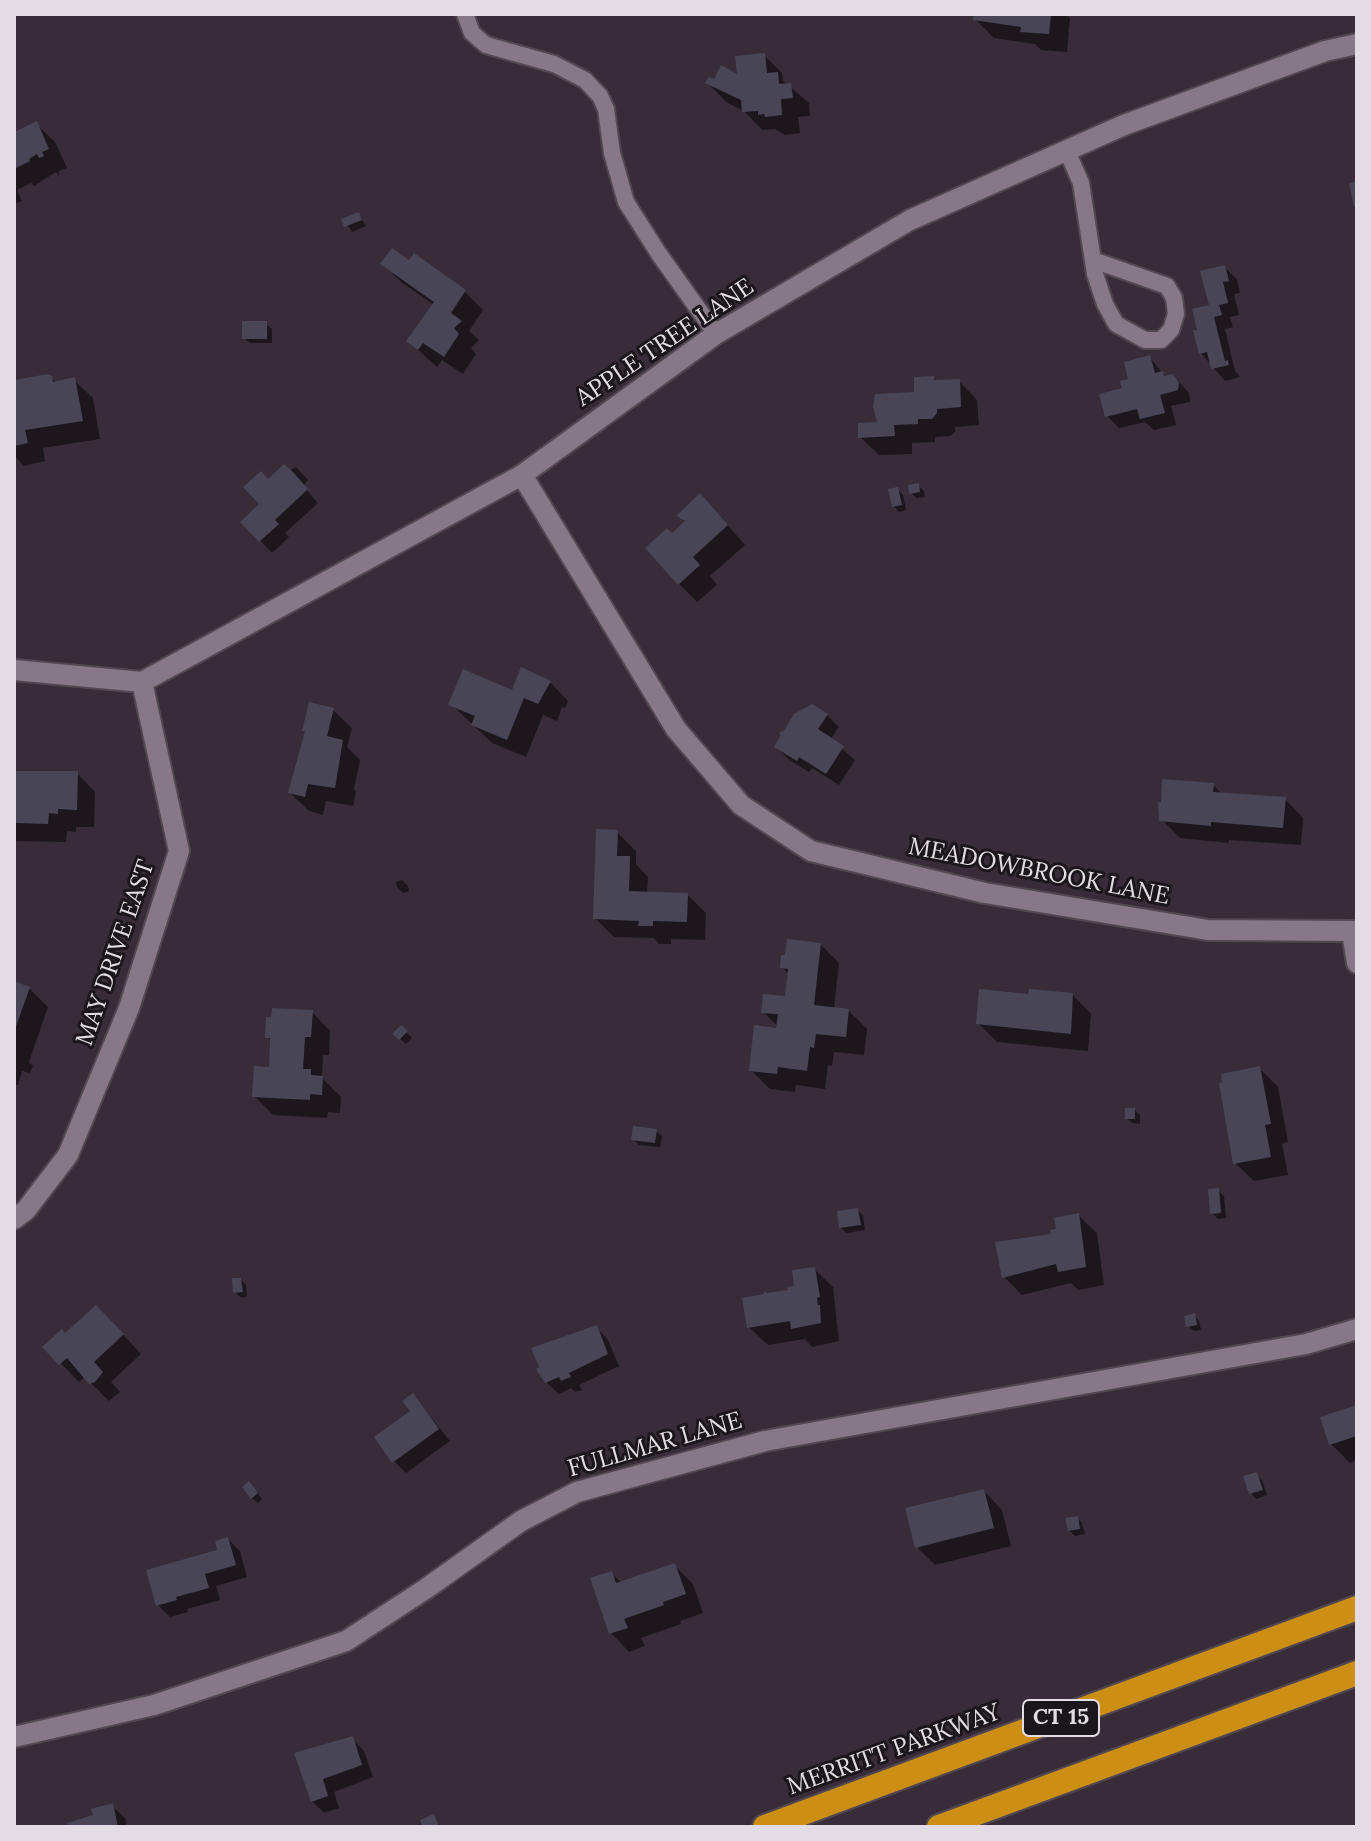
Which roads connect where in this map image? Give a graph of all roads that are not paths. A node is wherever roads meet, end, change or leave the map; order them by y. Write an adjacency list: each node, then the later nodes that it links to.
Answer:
1 (465, 14): 5 (lane)
2 (1357, 44): 3 (street, APPLE TREE LANE)
3 (1067, 151): 4 (lane); 5 (street, APPLE TREE LANE)
4 (1093, 260): 4 (lane)
5 (716, 334): 6 (street, APPLE TREE LANE)
6 (522, 475): 8 (street, APPLE TREE LANE); 9 (street, MEADOWBROOK LANE)
7 (14, 670): 8 (street)
8 (142, 682): 11 (street, MAY DRIVE EAST)
9 (1355, 932): 10 (street)
10 (1357, 963)
11 (14, 1219)
12 (1357, 1329): 15 (street, FULLMAR LANE)
13 (1357, 1608): 16 (highway, MERRITT PARKWAY / CT 15)
14 (1357, 1673): 17 (highway, CT 15)
15 (14, 1736)
16 (765, 1827)
17 (939, 1827)

